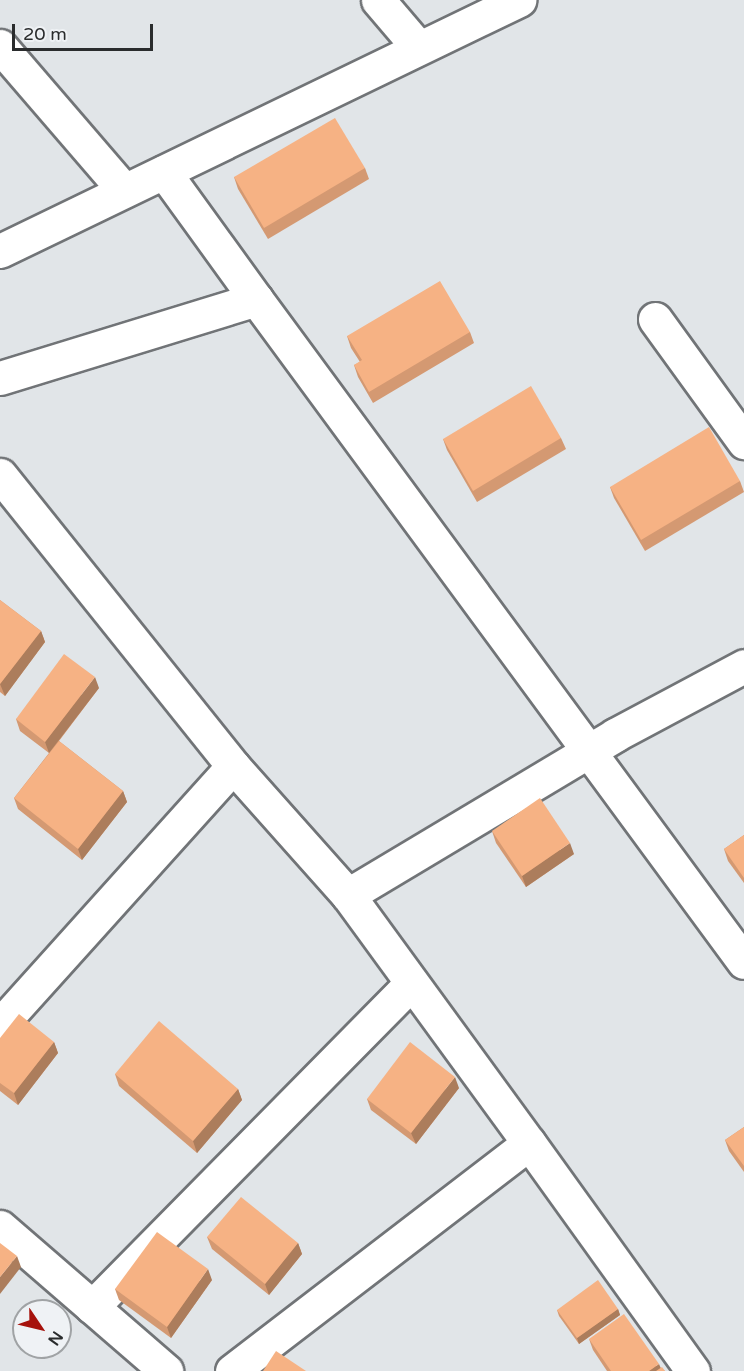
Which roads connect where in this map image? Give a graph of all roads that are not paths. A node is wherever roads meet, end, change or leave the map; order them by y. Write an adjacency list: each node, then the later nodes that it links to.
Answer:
1 (378, 0): 4 (street)
2 (519, 0): 4 (street)
3 (0, 46): 6 (street)
4 (418, 47): 5 (street)
5 (164, 172): 6 (street); 8 (street)
6 (124, 190): 7 (street)
7 (0, 251)
8 (256, 299): 10 (street); 14 (street)
9 (655, 319): 11 (street)
10 (0, 378)
11 (744, 442)
12 (0, 475): 15 (street)
13 (744, 666): 14 (street)
14 (586, 752): 16 (street); 17 (street)
15 (233, 766): 16 (street); 19 (street)
16 (348, 895): 18 (street)
17 (744, 963)
18 (411, 983): 20 (street); 22 (street)
19 (0, 1025)
20 (529, 1143): 24 (street); 25 (street)
21 (0, 1227): 22 (street)
22 (92, 1307): 23 (street)
23 (166, 1371)
24 (232, 1371)
25 (693, 1371)

